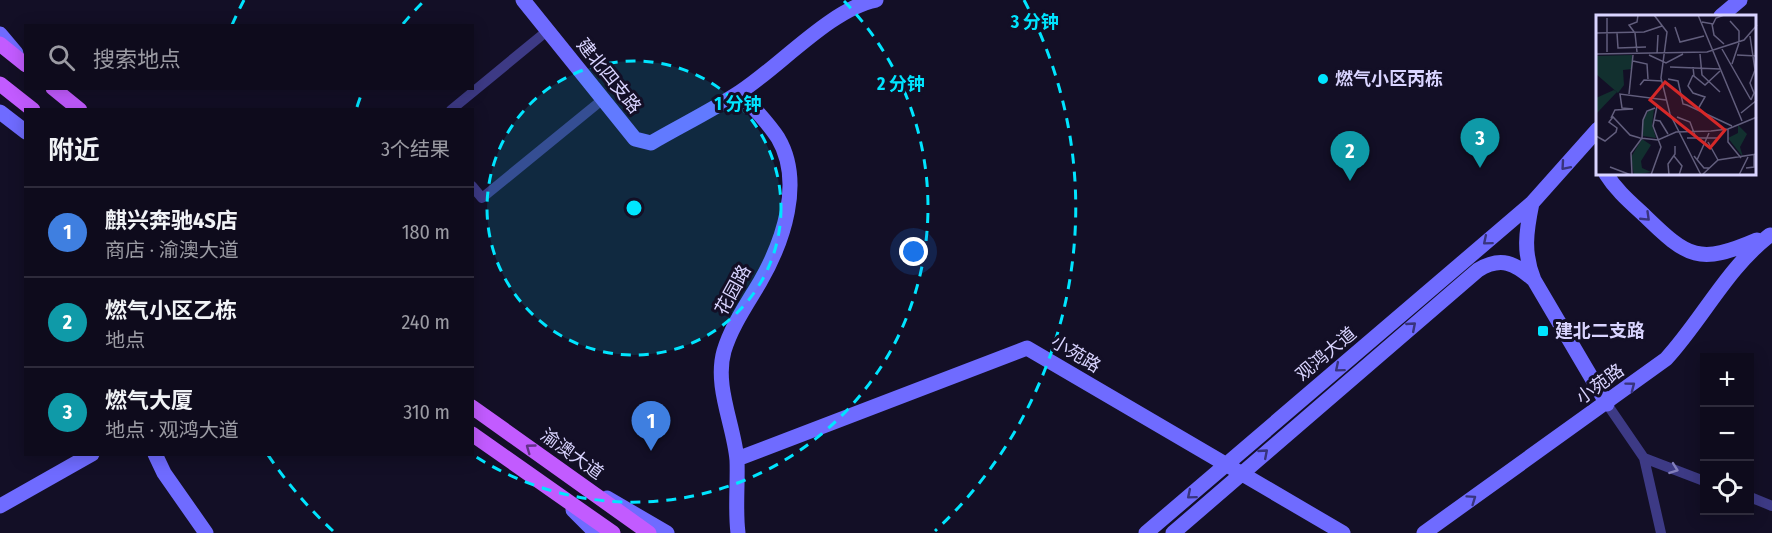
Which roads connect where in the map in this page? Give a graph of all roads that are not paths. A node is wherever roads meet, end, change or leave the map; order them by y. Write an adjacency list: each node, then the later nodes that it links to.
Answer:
1 (523, 0): 5 (street, 建北四支路)
2 (876, 0): 12 (street, 建北四支路)
3 (1740, 0): 4 (street)
4 (1722, 15)
5 (547, 31): 13 (street, 建北四支路); 16 (street)
6 (0, 34): 8 (street)
7 (0, 44): 9 (main road)
8 (24, 63)
9 (24, 63)
10 (0, 84): 14 (main road)
11 (55, 90): 15 (main road)
12 (740, 92): 13 (street, 建北四支路); 31 (street, 花园路)
13 (602, 100): 21 (street)
14 (30, 108)
15 (78, 108)
16 (453, 108)
17 (0, 112): 18 (street)
18 (24, 130)
19 (1596, 131): 22 (street, one-way to 22)
20 (1608, 176): 23 (street, 小苑路, one-way to 23)
21 (474, 188)
22 (1532, 203): 24 (street); 32 (street, 观鸿大道, one-way to 32)
23 (1771, 235): 25 (street, 小苑路, one-way to 23)
24 (1534, 280): 25 (street); 33 (street, 观鸿大道, one-way to 24)
25 (1607, 404): 30 (street); 49 (street, 小苑路, one-way to 25)
26 (474, 407): 35 (main road, 渝澳大道, one-way to 26)
27 (476, 437): 37 (main road)
28 (89, 456): 38 (street)
29 (156, 456): 41 (street)
30 (1644, 458): 34 (street, one-way to 34); 50 (street)
31 (737, 459): 32 (street, 小苑路); 40 (street, 花园路)
32 (1225, 466): 33 (street, 小苑路); 46 (street, 观鸿大道, one-way to 46)
33 (1241, 473): 47 (street, 观鸿大道); 48 (street, 小苑路)
34 (1700, 479)
35 (578, 482): 44 (main road, 渝澳大道); 45 (street)
36 (1754, 499): 39 (street)
37 (563, 500): 42 (street); 43 (main road)
38 (0, 506)
39 (1772, 506)
40 (734, 529)
41 (206, 533)
42 (596, 533)
43 (613, 533)
44 (649, 533)
45 (667, 533)
46 (1146, 533)
47 (1173, 533)
48 (1343, 533)
49 (1424, 533)
50 (1661, 533)

